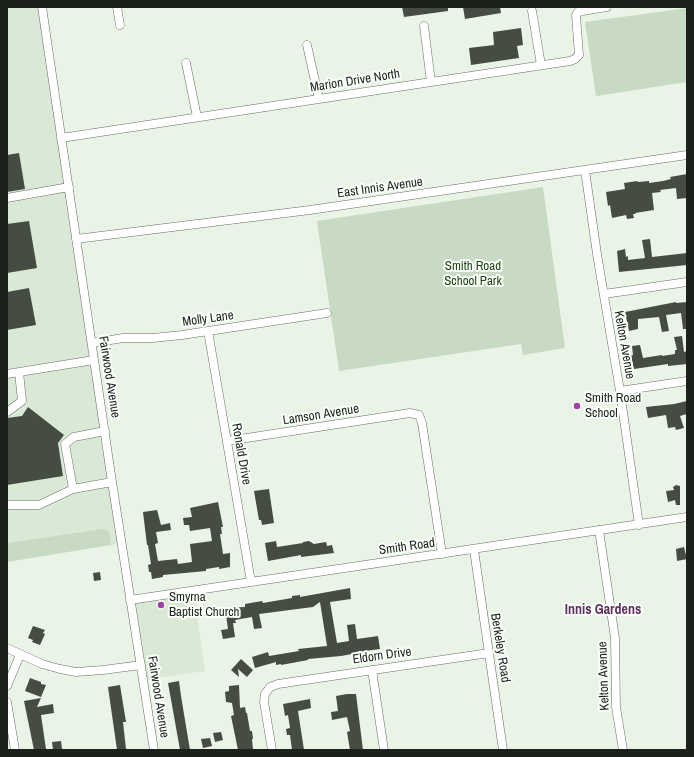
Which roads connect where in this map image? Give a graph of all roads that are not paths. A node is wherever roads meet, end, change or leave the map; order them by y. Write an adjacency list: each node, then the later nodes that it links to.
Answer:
1 (42, 7): 13 (street, Fairwood Avenue)
2 (117, 7): 5 (street)
3 (607, 7): 9 (street, Marion Drive North)
4 (532, 11): 9 (street)
5 (120, 25)
6 (424, 26): 10 (street)
7 (307, 45): 11 (street)
8 (186, 63): 12 (street)
9 (541, 65): 10 (street, Marion Drive North)
10 (431, 82): 11 (street, Marion Drive North)
11 (319, 99): 12 (street, Marion Drive North)
12 (197, 118): 13 (street, Marion Drive North)
13 (61, 138): 16 (street, Fairwood Avenue)
14 (687, 154): 15 (street, East Innis Avenue)
15 (585, 170): 18 (street, East Innis Avenue); 20 (street, Kelton Avenue)
16 (69, 187): 17 (street); 18 (street, Fairwood Avenue)
17 (7, 198)
18 (76, 239): 23 (street, Fairwood Avenue)
19 (687, 282): 20 (street)
20 (604, 294): 28 (street, Kelton Avenue)
21 (327, 313): 22 (street, Molly Lane)
22 (208, 331): 23 (street, Molly Lane); 31 (street, Ronald Drive)
23 (92, 343): 24 (street, Fairwood Avenue)
24 (94, 360): 25 (street); 30 (street, Fairwood Avenue)
25 (19, 372): 26 (street); 29 (street)
26 (7, 374)
27 (687, 381): 28 (street)
28 (620, 391): 36 (street, Kelton Avenue)
29 (7, 412)
30 (105, 431): 32 (street, Fairwood Avenue); 33 (street)
31 (227, 441): 39 (street, Lamson Avenue); 40 (street, Ronald Drive)
32 (112, 482): 33 (street); 41 (street, Fairwood Avenue)
33 (73, 489): 34 (street)
34 (7, 505)
35 (687, 518): 36 (street, Smith Road)
36 (639, 525): 37 (street, Smith Road)
37 (600, 530): 38 (street, Smith Road); 54 (street, Kelton Avenue)
38 (474, 550): 39 (street, Smith Road); 43 (street, Berkeley Road)
39 (442, 554): 40 (street, Smith Road)
40 (251, 582): 41 (street, Smith Road)
41 (130, 600): 45 (street, Fairwood Avenue)
42 (7, 648): 44 (street)
43 (489, 652): 46 (street, Eldorn Drive); 53 (street, Berkeley Road)
44 (20, 654): 45 (street); 47 (street)
45 (141, 665): 50 (street, Fairwood Avenue)
46 (372, 670): 51 (street, Eldorn Drive); 52 (street)
47 (7, 686)
48 (7, 702): 49 (street)
49 (15, 750)
50 (154, 750)
51 (272, 750)
52 (384, 750)
53 (503, 750)
54 (622, 750)

